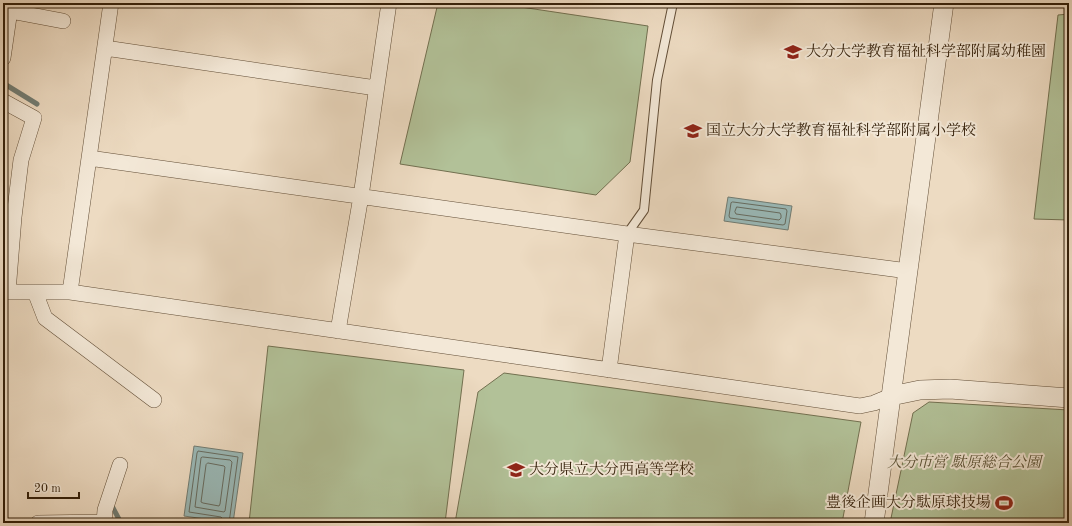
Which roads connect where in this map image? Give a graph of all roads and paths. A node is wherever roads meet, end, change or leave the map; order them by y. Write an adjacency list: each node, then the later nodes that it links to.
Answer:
1 (111, 3): 7 (street)
2 (389, 3): 9 (street)
3 (673, 3): 13 (lane)
4 (944, 3): 14 (street)
5 (10, 7): 6 (street); 8 (street)
6 (63, 21)
7 (105, 48): 9 (street); 11 (street)
8 (3, 58)
9 (376, 88): 12 (street)
10 (3, 101): 15 (street)
11 (89, 158): 12 (street); 17 (street)
12 (360, 196): 13 (street); 18 (street)
13 (627, 234): 14 (street); 19 (street)
14 (908, 271): 20 (street)
15 (5, 292): 16 (street)
16 (34, 292): 17 (street); 22 (street)
17 (70, 292): 18 (street)
18 (338, 331): 19 (street)
19 (609, 370): 20 (street)
20 (891, 396): 21 (street); 26 (street)
21 (1069, 398)
22 (154, 400)
23 (120, 466): 25 (street)
24 (38, 523): 25 (street)
25 (104, 523)
26 (874, 523)

